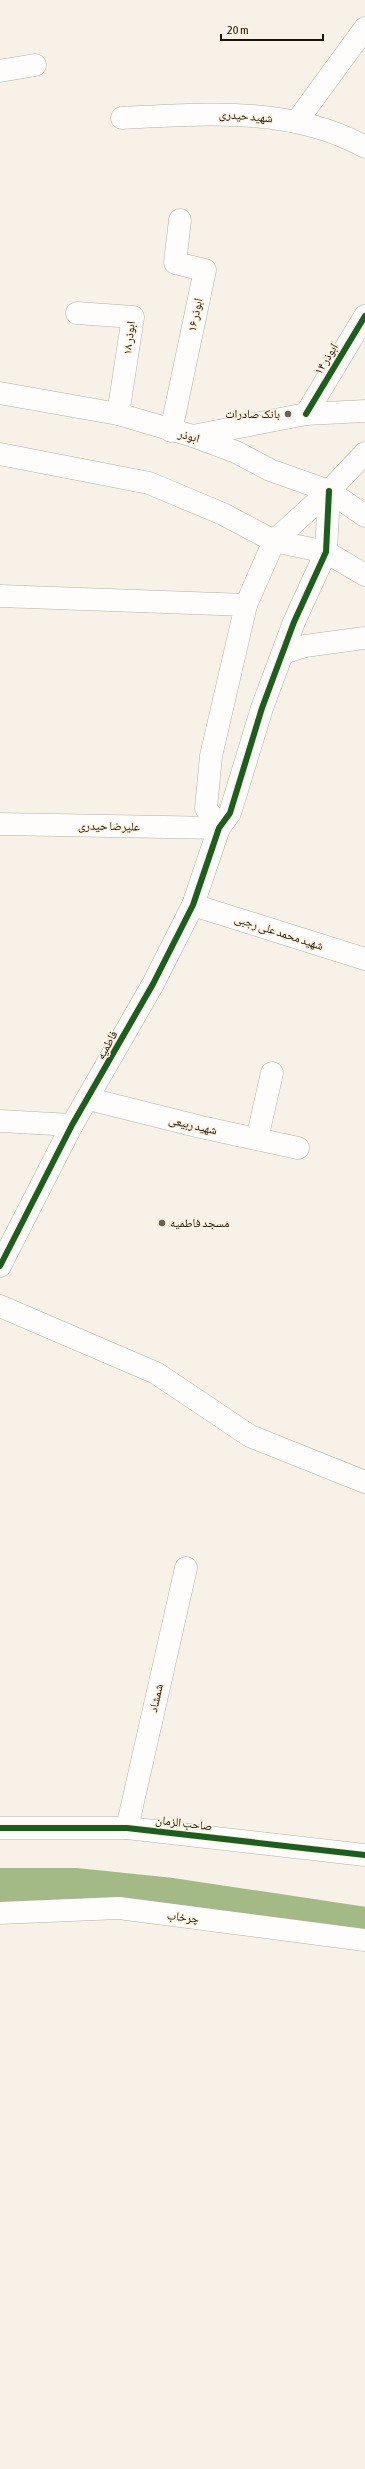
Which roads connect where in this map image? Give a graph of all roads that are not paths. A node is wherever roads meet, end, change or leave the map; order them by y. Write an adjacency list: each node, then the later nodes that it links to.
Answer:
1 (365, 28): 5 (street)
2 (35, 65): 3 (street)
3 (0, 71)
4 (122, 118): 5 (street, شهید حیدری)
5 (297, 121): 6 (street, شهید حیدری)
6 (365, 147)
7 (180, 220): 14 (street, ابوذر ۱۶)
8 (77, 313): 12 (street, ابوذر ۱۸)
9 (365, 316): 13 (street, ابوذر ۱۴)
10 (0, 393): 12 (street, ابوذر)
11 (365, 411): 13 (street)
12 (118, 414): 14 (street, ابوذر)
13 (306, 414): 15 (street)
14 (171, 431): 15 (street, ابوذر)
15 (193, 436): 18 (street, ابوذر)
16 (365, 453): 18 (street)
17 (0, 454): 20 (street)
18 (329, 491): 19 (street, ابوذر); 20 (street); 21 (street)
19 (365, 516)
20 (274, 541): 21 (street); 24 (street)
21 (326, 552): 22 (street); 26 (street, فاطمیه)
22 (365, 576)
23 (0, 596): 24 (street)
24 (246, 605): 28 (street)
25 (365, 638): 26 (street)
26 (283, 653): 28 (street, فاطمیه)
27 (0, 824): 28 (street, علیرضا حیدری)
28 (219, 828): 29 (street, فاطمیه)
29 (193, 905): 30 (street, شهید محمد علی رجبی); 32 (street, فاطمیه)
30 (365, 959)
31 (272, 1073): 35 (street)
32 (89, 1099): 34 (street, فاطمیه); 35 (street, شهید ربیعی)
33 (0, 1121): 34 (street)
34 (72, 1125): 37 (street, فاطمیه)
35 (257, 1139): 36 (street, شهید ربیعی)
36 (298, 1148)
37 (0, 1266)
38 (0, 1306): 39 (street)
39 (365, 1482)
40 (186, 1568): 42 (street, شمشاد)
41 (0, 1828): 42 (street, صاحب الزمان)
42 (127, 1828): 43 (street, صاحب الزمان)
43 (365, 1855)
44 (0, 1913): 45 (street, چرخاب)
45 (365, 1940)

